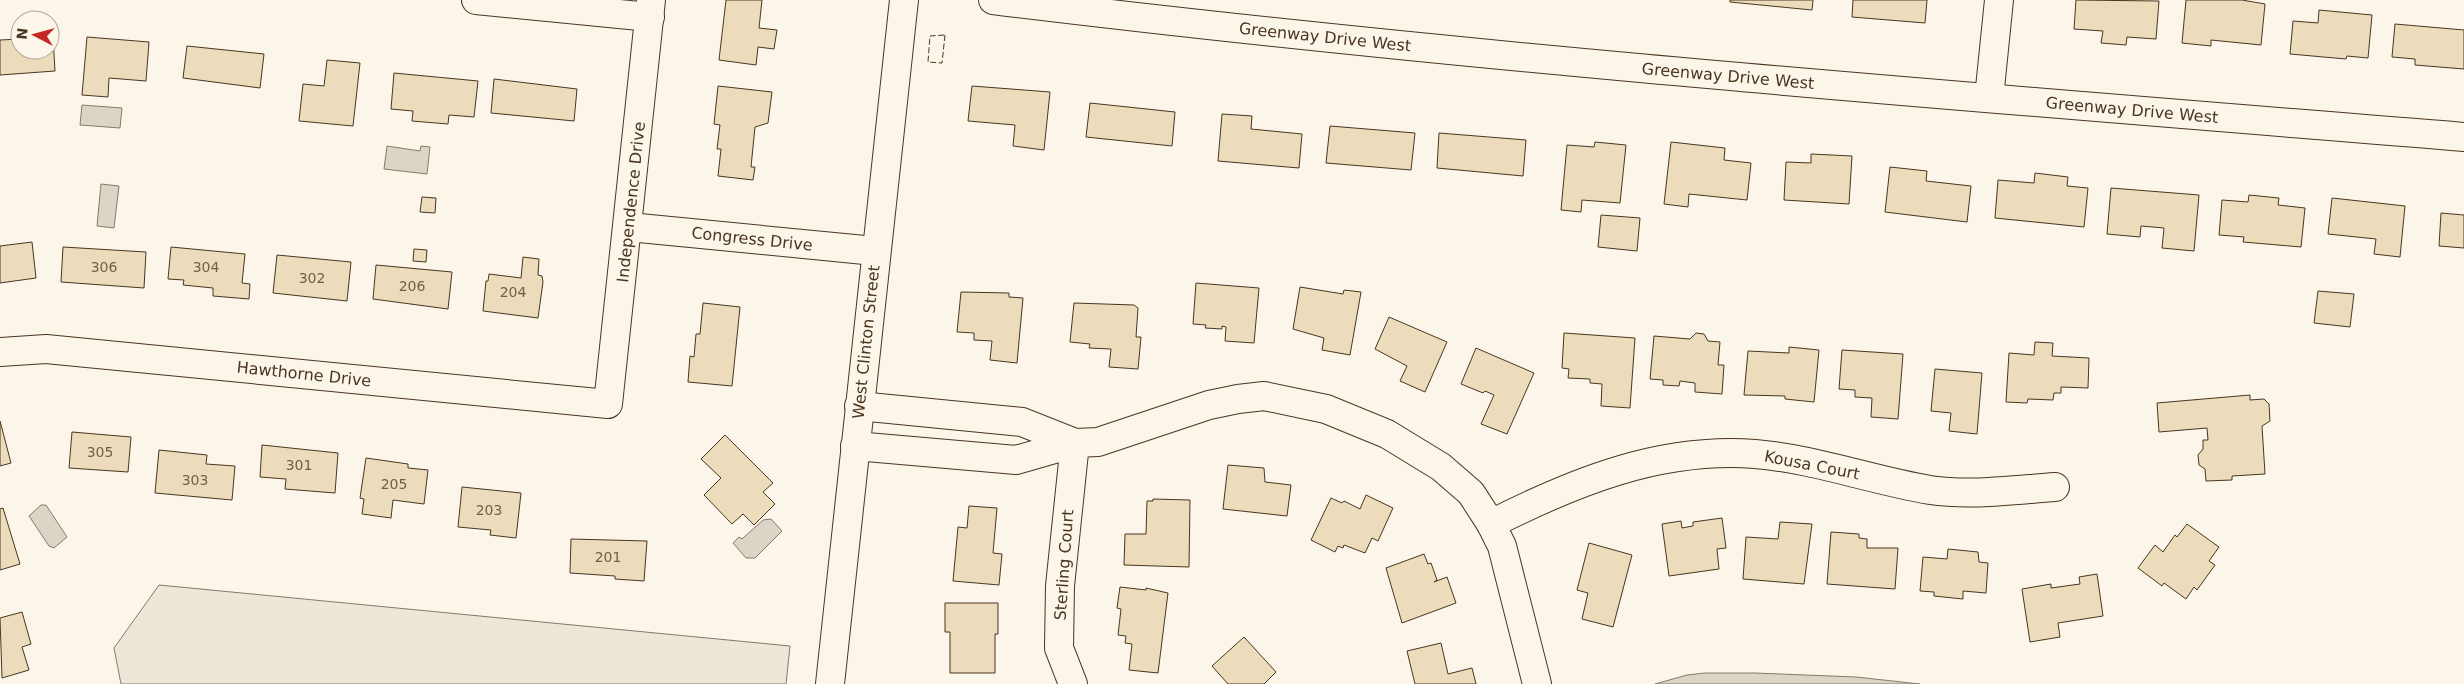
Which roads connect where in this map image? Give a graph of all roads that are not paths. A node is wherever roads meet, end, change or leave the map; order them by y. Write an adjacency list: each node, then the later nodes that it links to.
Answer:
1 (476, 0): 5 (street)
2 (904, 0): 10 (street, West Clinton Street)
3 (994, 0): 6 (street, Greenway Drive West)
4 (1999, 0): 7 (street)
5 (651, 8): 9 (street, Independence Drive)
6 (1170, 11): 7 (street, Greenway Drive West)
7 (1989, 98): 8 (street, Greenway Drive West)
8 (2464, 137)
9 (629, 227): 10 (street, Congress Drive); 12 (street, Independence Drive)
10 (875, 251): 13 (street, West Clinton Street)
11 (0, 352): 12 (street, Hawthorne Drive)
12 (608, 404)
13 (859, 406): 14 (street); 15 (street, West Clinton Street)
14 (1075, 443): 15 (street); 17 (street); 19 (street, Sterling Court)
15 (855, 446): 18 (street, West Clinton Street)
16 (2055, 487): 17 (street, Kousa Court)
17 (1491, 524): 20 (street)
18 (830, 684)
19 (1072, 684)
20 (1537, 684)

